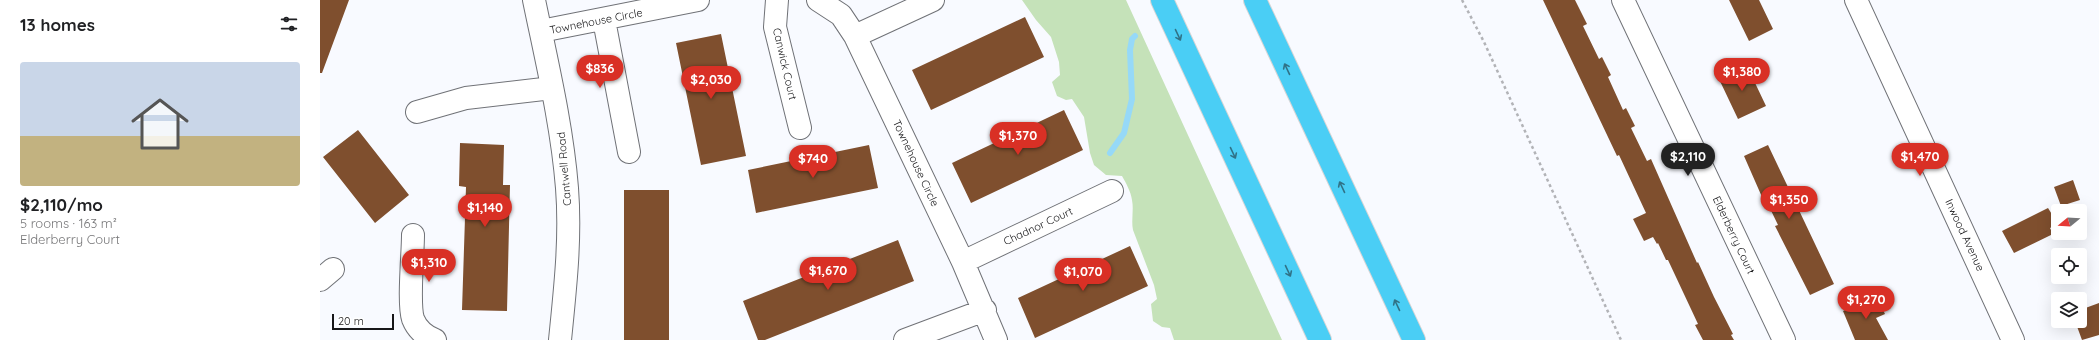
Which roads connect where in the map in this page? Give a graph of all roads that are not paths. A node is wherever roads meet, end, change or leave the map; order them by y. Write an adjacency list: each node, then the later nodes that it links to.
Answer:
1 (534, 0): 11 (street, Cantwell Road)
2 (698, 0): 10 (street, Townehouse Circle)
3 (777, 0): 15 (street, Canwick Court)
4 (818, 0): 12 (street, Townehouse Circle)
5 (933, 0): 12 (street)
6 (1162, 0): 25 (highway, one-way to 25)
7 (1255, 0): 26 (highway, one-way to 7)
8 (1623, 0): 27 (street, Elderberry Court)
9 (1856, 0): 28 (street, Inwood Avenue)
10 (604, 20): 11 (street, Townehouse Circle); 16 (street)
11 (541, 31): 13 (street, Cantwell Road)
12 (855, 36): 19 (street, Townehouse Circle)
13 (552, 88): 14 (street); 22 (street, Cantwell Road)
14 (417, 112)
15 (800, 128)
16 (629, 152)
17 (1112, 191): 19 (street, Chadnor Court)
18 (413, 235): 21 (street)
19 (963, 262): 20 (street, Townehouse Circle)
20 (985, 310): 23 (street); 24 (street, Townehouse Circle)
21 (435, 340)
22 (560, 340)
23 (905, 340)
24 (996, 340)
25 (1320, 340)
26 (1414, 340)
27 (1784, 340)
28 (2013, 340)

